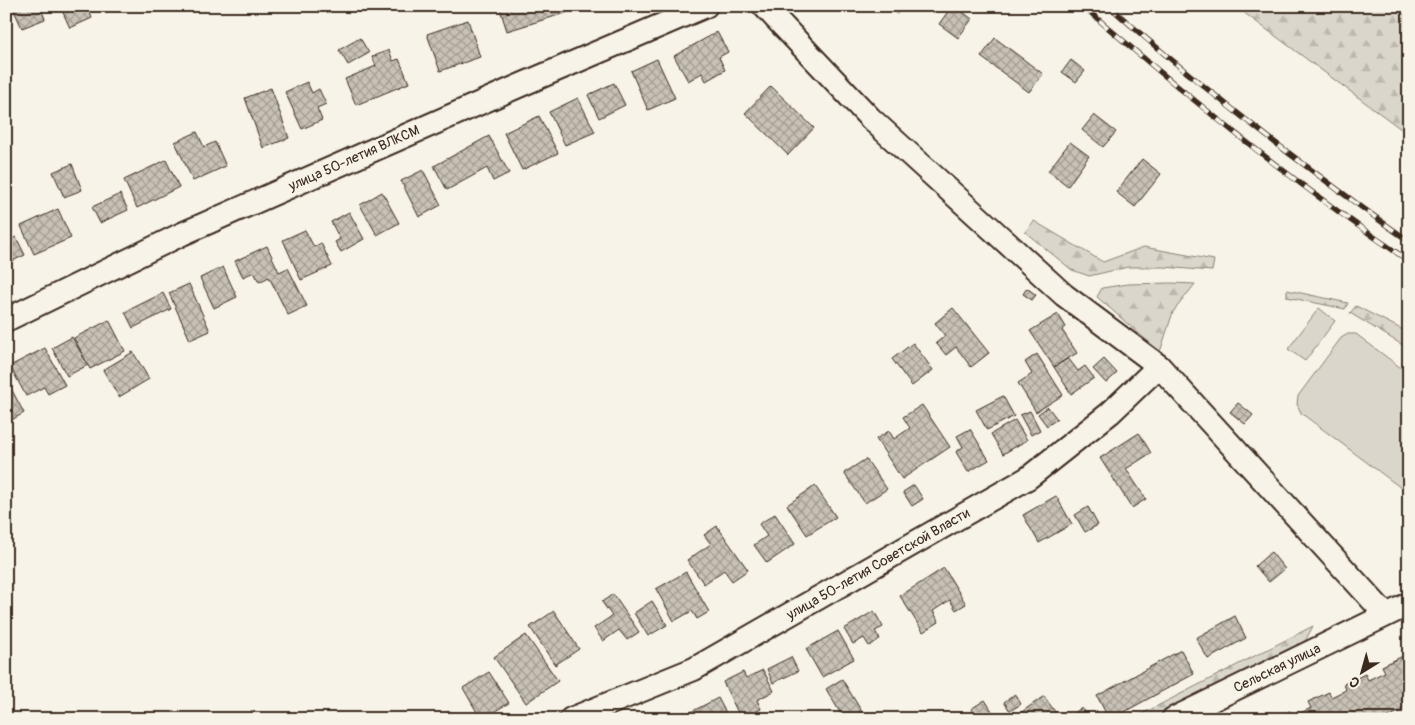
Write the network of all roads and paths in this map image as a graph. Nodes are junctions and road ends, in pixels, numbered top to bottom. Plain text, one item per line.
1 (706, 6) edge
2 (764, 6) edge
3 (6, 320) edge
4 (1159, 366) junction
5 (1409, 604) edge
6 (1386, 615) junction
7 (571, 719) edge
8 (1173, 719) edge

1 - 3 street, улица 50-летия ВЛКСМ
2 - 4 street
4 - 6 street
4 - 7 street, улица 50-летия Советской Власти
5 - 6 street, Сельская улица
6 - 8 street, Сельская улица

